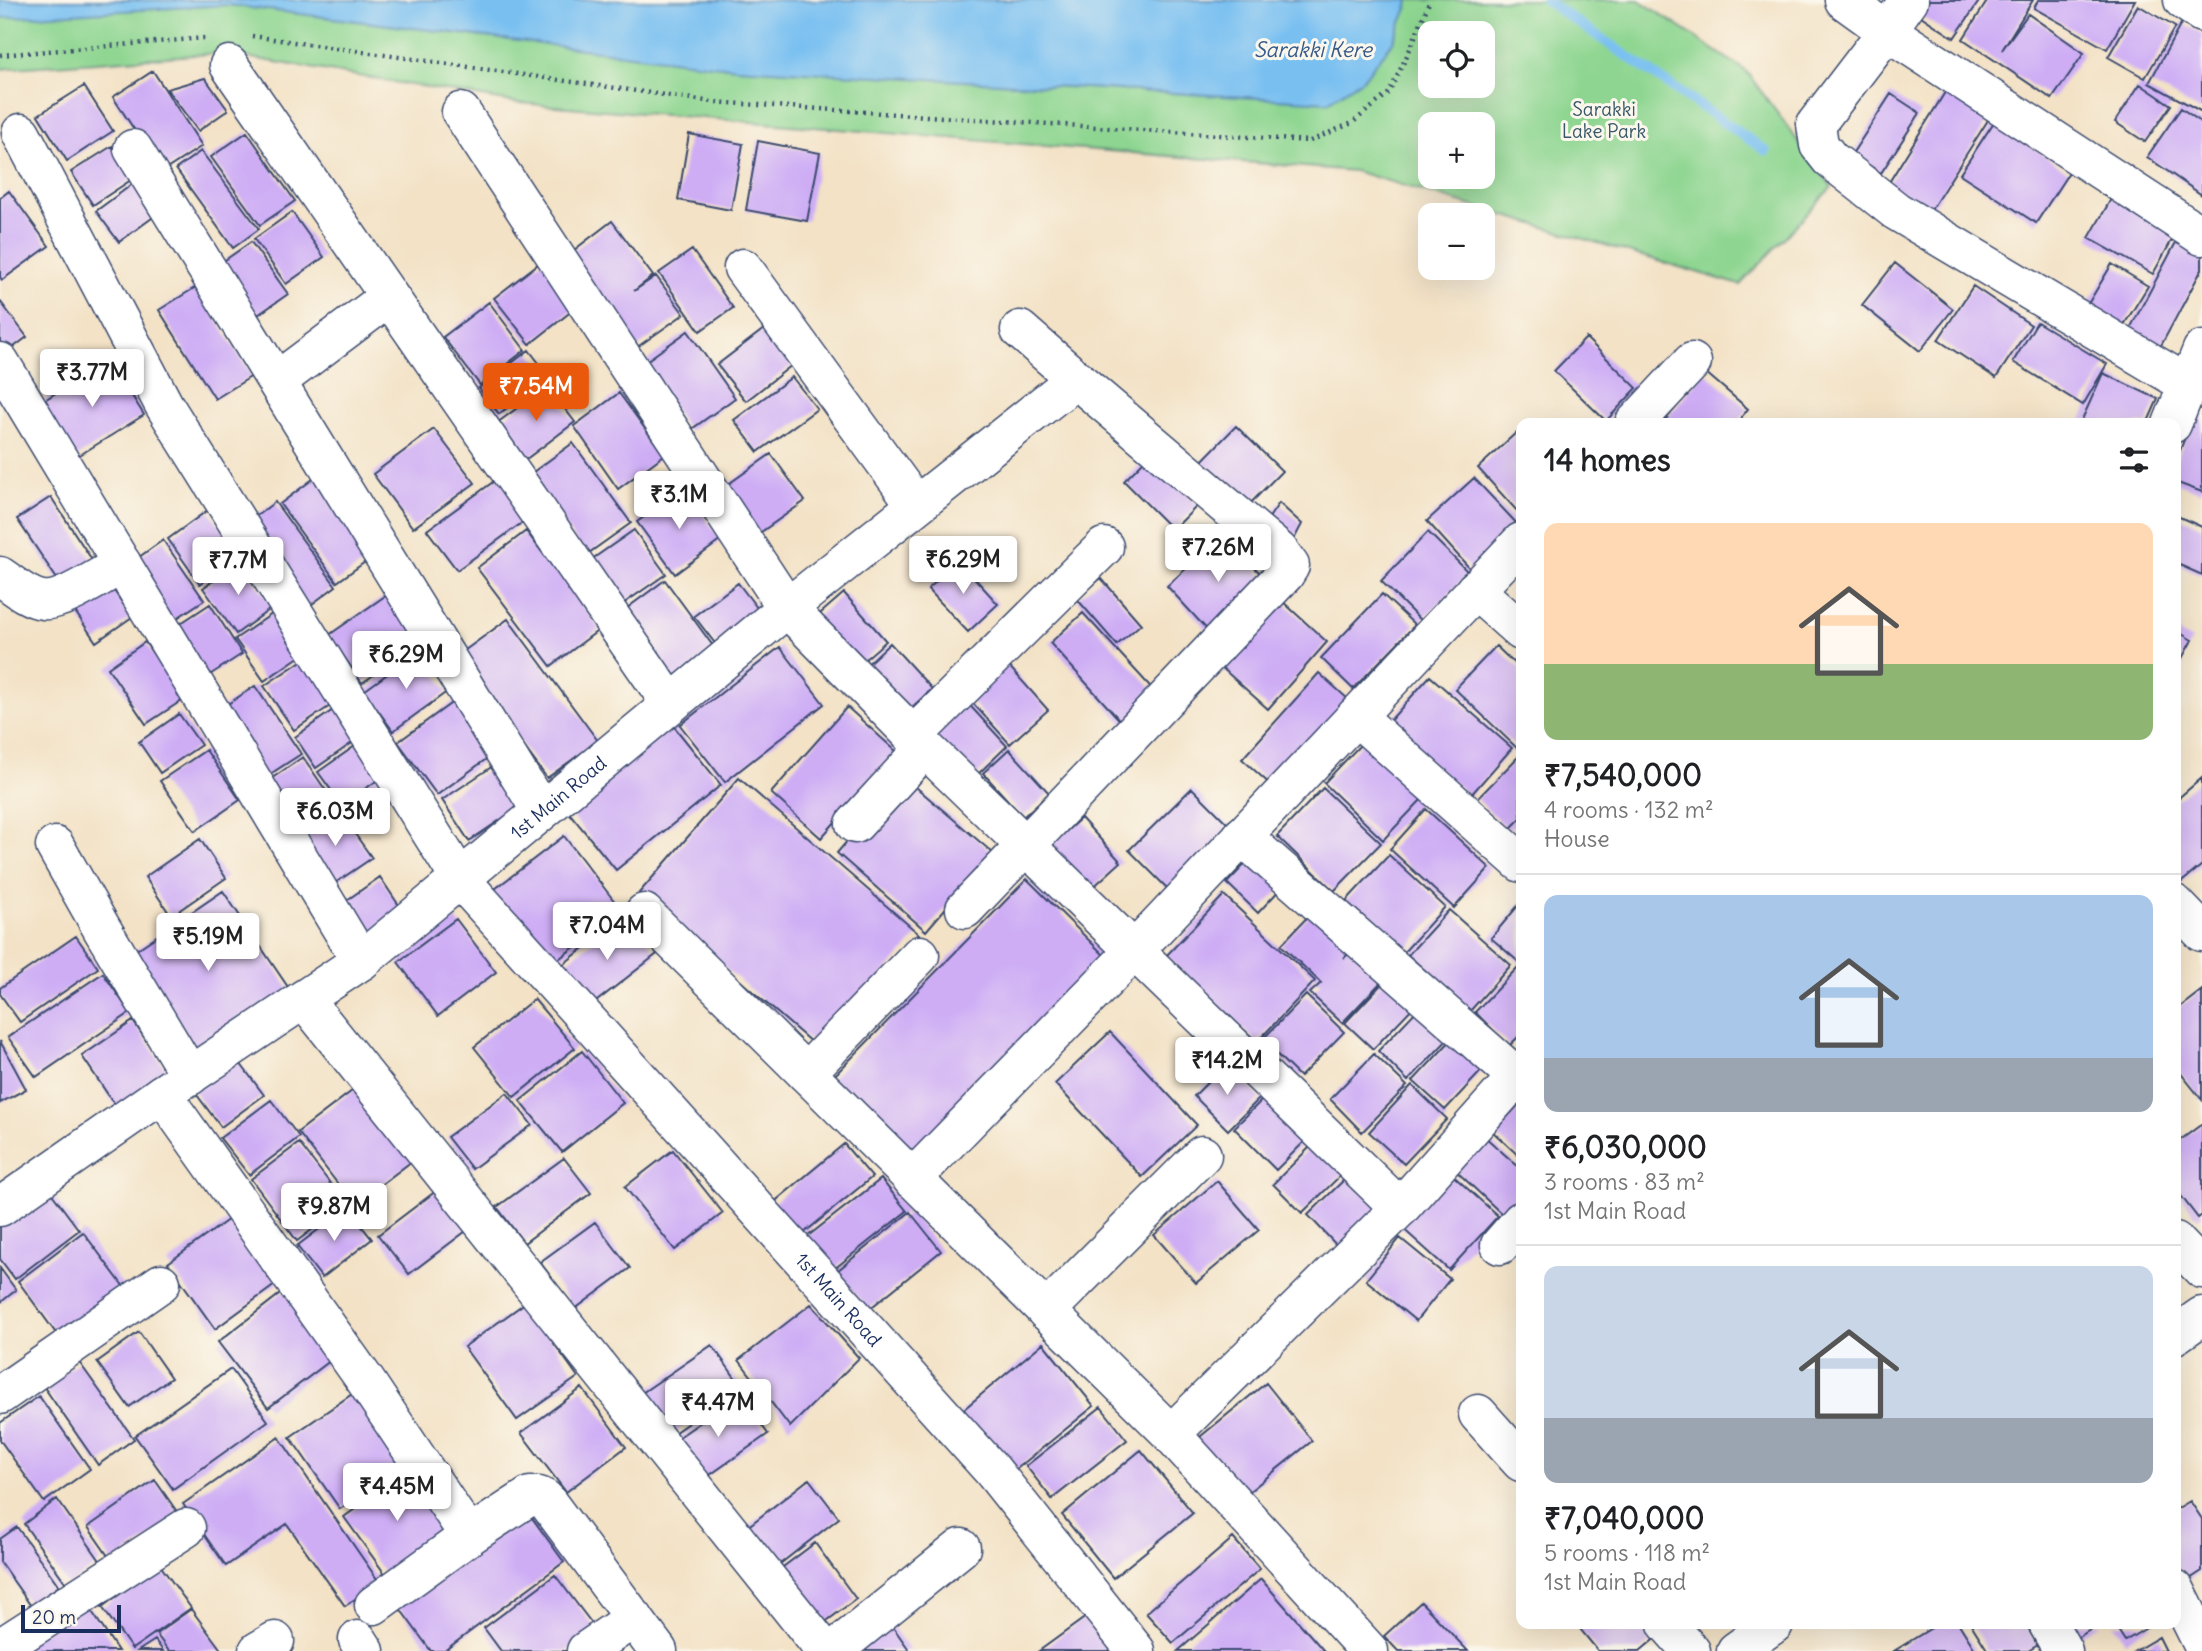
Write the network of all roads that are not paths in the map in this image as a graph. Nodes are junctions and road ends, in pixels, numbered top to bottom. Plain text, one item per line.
1 (1844, 0) edge
2 (1909, 0) edge
3 (2183, 0) edge
4 (2202, 13) edge
5 (1887, 31) junction
6 (229, 45) road end
7 (461, 112) dead end
8 (21, 133) dead end
9 (133, 149) dead end
10 (2202, 236) edge
11 (743, 268) dead end
12 (389, 297) junction
13 (1020, 330) dead end
14 (0, 362) edge
15 (1692, 362) dead end
16 (2194, 367) edge
17 (1076, 379) junction
18 (277, 381) junction
19 (1640, 418) edge
20 (2174, 418) edge
21 (916, 505) junction
22 (1104, 547) dead end
23 (1516, 547) edge
24 (122, 564) junction
25 (0, 576) edge
26 (1475, 590) junction
27 (788, 608) junction
28 (1516, 627) edge
29 (671, 704) junction
30 (1356, 716) junction
31 (919, 742) junction
32 (541, 811) junction
33 (855, 824) dead end
34 (1242, 836) junction
35 (1024, 845) junction
36 (55, 846) dead end
37 (1516, 859) edge
38 (460, 878) junction
39 (965, 909) dead end
40 (2181, 910) edge
41 (645, 913) dead end
42 (2202, 932) edge
43 (1133, 952) junction
44 (920, 955) dead end
45 (361, 961) junction
46 (304, 999) junction
47 (1516, 1071) edge
48 (806, 1073) junction
49 (1516, 1077) edge
50 (176, 1085) junction
51 (1202, 1155) dead end
52 (912, 1179) junction
53 (0, 1207) edge
54 (1400, 1208) junction
55 (2181, 1247) edge
56 (2202, 1269) edge
57 (161, 1283) dead end
58 (1046, 1311) junction
59 (2202, 1316) edge
60 (2181, 1331) edge
61 (0, 1395) edge
62 (1478, 1415) dead end
63 (1171, 1434) junction
64 (1516, 1457) edge
65 (186, 1528) dead end
66 (469, 1536) junction
67 (961, 1548) dead end
68 (2181, 1600) edge
69 (374, 1605) dead end
70 (634, 1618) junction
71 (1671, 1629) edge
72 (1767, 1629) edge
73 (2051, 1629) edge
74 (2202, 1643) edge
75 (0, 1648) edge
76 (586, 1651) edge
77 (658, 1651) edge
78 (825, 1651) edge
79 (833, 1651) edge
80 (1136, 1651) edge
81 (1369, 1651) edge
82 (1691, 1651) edge
83 (1736, 1651) edge
84 (2063, 1651) edge

1 - 5 street
2 - 5 street
3 - 4 street
5 - 10 street
5 - 16 street
6 - 12 street
7 - 27 street
8 - 38 street
9 - 18 street
11 - 21 street
12 - 18 street
12 - 29 street
13 - 17 street
14 - 24 street
15 - 19 street
16 - 20 street
17 - 21 street, 1st Main Road
17 - 35 street
18 - 32 street
21 - 27 street, 1st Main Road
22 - 31 street
23 - 26 street
24 - 25 street
24 - 45 street
26 - 28 street
26 - 30 street
27 - 29 street, 1st Main Road
27 - 31 street
29 - 32 street, 1st Main Road
30 - 34 street
30 - 37 street
31 - 33 street
31 - 35 street
32 - 38 street, 1st Main Road
34 - 43 street
34 - 47 street
35 - 39 street
35 - 43 street
36 - 50 street
38 - 45 street
38 - 80 street, 1st Main Road
40 - 42 street
41 - 48 street
43 - 52 street
43 - 54 street
44 - 48 street
45 - 46 street
46 - 50 street
46 - 78 street
48 - 52 street
49 - 54 street
50 - 53 street
50 - 66 street
51 - 58 street
52 - 58 street
54 - 63 street
55 - 56 street
57 - 61 street
58 - 63 street
59 - 60 street
62 - 64 street
63 - 81 street
65 - 75 street
66 - 69 street
66 - 70 street
67 - 79 street
68 - 74 street
70 - 76 street
70 - 77 street
71 - 82 street
72 - 83 street
73 - 84 street

